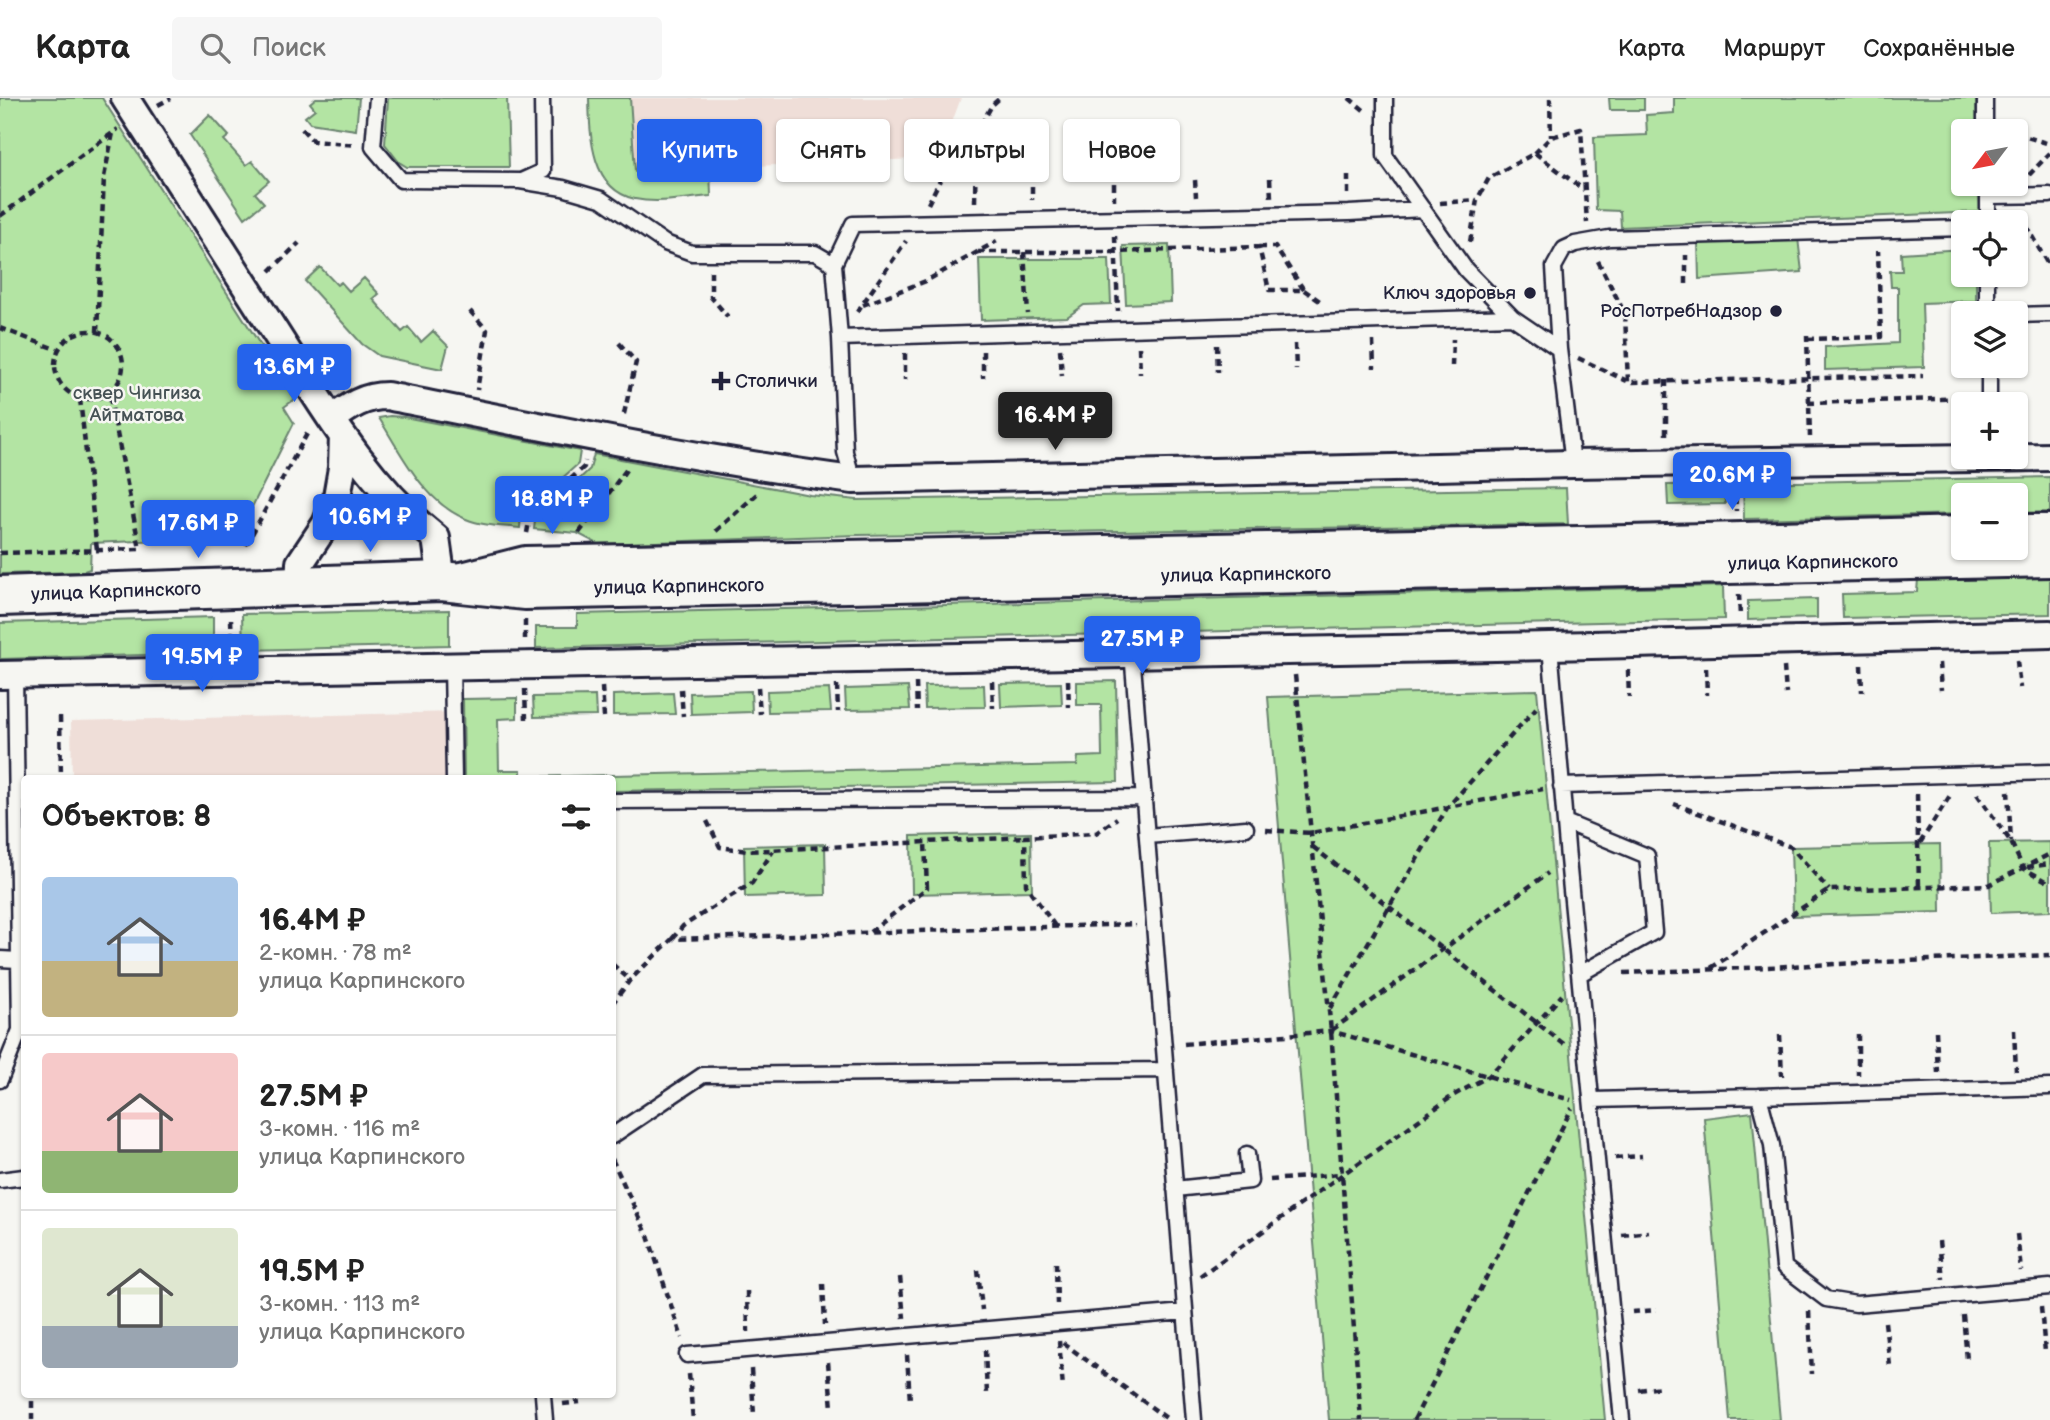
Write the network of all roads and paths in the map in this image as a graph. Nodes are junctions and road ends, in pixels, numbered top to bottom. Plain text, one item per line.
1 (125, 98) edge
2 (377, 98) edge
3 (542, 98) edge
4 (993, 98) edge
5 (1000, 98) edge
6 (1385, 98) edge
7 (1549, 98) edge
8 (1985, 98) edge
9 (992, 105) junction
10 (984, 119) edge
11 (1985, 119) edge
12 (302, 130) dead end
13 (1551, 137) junction
14 (2028, 137) edge
15 (2050, 144) edge
16 (373, 147) junction
17 (1535, 153) junction
18 (520, 181) junction
19 (939, 182) edge
20 (975, 182) edge
21 (1584, 190) junction
22 (2050, 195) edge
23 (2009, 196) edge
24 (2028, 196) edge
25 (1477, 200) junction
26 (1444, 202) dead end
27 (1423, 209) junction
28 (0, 216) edge
29 (1115, 218) junction
30 (1033, 219) junction
31 (975, 220) junction
32 (919, 221) junction
33 (1951, 229) edge
34 (1686, 237) junction
35 (1588, 241) junction
36 (299, 243) dead end
37 (1259, 247) junction
38 (978, 252) junction
39 (1024, 252) junction
40 (1116, 252) junction
41 (711, 253) junction
42 (834, 264) junction
43 (2050, 268) edge
44 (1466, 270) junction
45 (1879, 270) dead end
46 (270, 271) dead end
47 (1686, 284) dead end
48 (862, 305) junction
49 (470, 311) dead end
50 (2050, 314) edge
51 (2028, 315) edge
52 (729, 317) dead end
53 (1512, 317) junction
54 (1028, 318) dead end
55 (1453, 320) junction
56 (1373, 323) junction
57 (1295, 325) junction
58 (1216, 327) junction
59 (0, 328) edge
60 (1118, 330) junction
61 (97, 332) junction
62 (840, 338) junction
63 (618, 343) dead end
64 (1559, 349) junction
65 (58, 350) junction
66 (1452, 366) dead end
67 (1374, 368) dead end
68 (1296, 370) dead end
69 (1218, 372) dead end
70 (1923, 376) dead end
71 (1666, 380) junction
72 (1807, 380) junction
73 (1628, 382) junction
74 (477, 390) dead end
75 (109, 393) junction
76 (80, 398) junction
77 (1951, 401) edge
78 (1808, 403) junction
79 (622, 420) dead end
80 (337, 427) junction
81 (309, 431) dead end
82 (1810, 438) dead end
83 (1666, 442) dead end
84 (644, 446) junction
85 (586, 457) dead end
86 (2028, 457) edge
87 (2050, 457) edge
88 (1951, 459) edge
89 (1573, 464) junction
90 (784, 471) junction
91 (1734, 477) dead end
92 (853, 480) junction
93 (1736, 516) dead end
94 (2028, 528) edge
95 (2050, 528) edge
96 (1951, 530) edge
97 (527, 538) dead end
98 (587, 539) dead end
99 (707, 539) dead end
100 (246, 545) dead end
101 (97, 550) junction
102 (0, 553) edge
103 (2050, 558) edge
104 (442, 581) junction
105 (299, 586) junction
106 (1739, 589) dead end
107 (0, 596) edge
108 (231, 611) dead end
109 (1740, 625) dead end
110 (2050, 634) edge
111 (1550, 646) junction
112 (232, 650) dead end
113 (1132, 652) junction
114 (2017, 656) dead end
115 (1939, 657) dead end
116 (1861, 659) dead end
117 (1783, 660) dead end
118 (1706, 661) dead end
119 (1628, 663) dead end
120 (452, 665) junction
121 (1295, 670) dead end
122 (8, 674) edge
123 (1068, 675) dead end
124 (992, 677) dead end
125 (525, 678) dead end
126 (915, 679) dead end
127 (836, 681) dead end
128 (758, 683) dead end
129 (681, 685) dead end
130 (603, 687) dead end
131 (2020, 688) dead end
132 (1553, 690) junction
133 (1941, 690) dead end
134 (1863, 692) dead end
135 (1786, 694) dead end
136 (1707, 695) dead end
137 (1629, 697) dead end
138 (1069, 707) dead end
139 (993, 709) dead end
140 (917, 710) dead end
141 (838, 712) dead end
142 (760, 714) dead end
143 (60, 716) dead end
144 (683, 716) dead end
145 (604, 718) dead end
146 (526, 719) dead end
147 (2050, 772) edge
148 (2007, 773) junction
149 (61, 775) edge
150 (454, 775) edge
151 (1916, 776) junction
152 (1562, 786) junction
153 (1976, 792) dead end
154 (1951, 793) dead end
155 (1144, 798) junction
156 (698, 801) junction
157 (616, 802) edge
158 (1673, 804) dead end
159 (1447, 808) junction
160 (1565, 822) junction
161 (1246, 828) joint
162 (1311, 833) junction
163 (1147, 836) junction
164 (1025, 837) junction
165 (925, 842) junction
166 (2011, 842) junction
167 (1919, 844) junction
168 (1312, 846) junction
169 (774, 850) junction
170 (2050, 854) edge
171 (1568, 859) junction
172 (2050, 864) edge
173 (2023, 867) junction
174 (2050, 883) edge
175 (1919, 888) junction
176 (1829, 890) junction
177 (1389, 907) junction
178 (1154, 923) junction
179 (1055, 926) junction
180 (869, 933) junction
181 (672, 939) junction
182 (1443, 950) junction
183 (2050, 955) edge
184 (0, 960) edge
185 (18, 960) junction
186 (616, 968) edge
187 (1709, 969) junction
188 (1580, 974) junction
189 (629, 980) junction
190 (616, 998) edge
191 (1329, 1010) junction
192 (2014, 1030) dead end
193 (1331, 1031) junction
194 (1936, 1031) dead end
195 (1858, 1034) dead end
196 (1780, 1035) dead end
197 (1164, 1046) junction
198 (1589, 1063) junction
199 (1166, 1070) junction
200 (1489, 1076) junction
201 (0, 1080) edge
202 (2050, 1087) edge
203 (2016, 1088) junction
204 (1939, 1091) junction
205 (1858, 1093) junction
206 (1759, 1096) junction
207 (1783, 1096) junction
208 (1593, 1100) junction
209 (616, 1133) edge
210 (1247, 1154) dead end
211 (1642, 1156) dead end
212 (1598, 1159) junction
213 (616, 1168) edge
214 (1342, 1174) junction
215 (21, 1177) edge
216 (0, 1180) edge
217 (1250, 1181) junction
218 (1175, 1189) junction
219 (2017, 1234) dead end
220 (1939, 1241) dead end
221 (1056, 1263) dead end
222 (978, 1270) dead end
223 (900, 1277) dead end
224 (823, 1284) dead end
225 (1808, 1287) junction
226 (1184, 1288) junction
227 (2045, 1288) edge
228 (2022, 1290) junction
229 (747, 1291) dead end
230 (1961, 1295) junction
231 (1945, 1297) junction
232 (1883, 1302) junction
233 (1185, 1312) junction
234 (1058, 1323) junction
235 (984, 1329) junction
236 (905, 1336) junction
237 (1059, 1341) junction
238 (826, 1343) junction
239 (749, 1350) junction
240 (2045, 1352) dead end
241 (687, 1355) junction
242 (1968, 1359) dead end
243 (1890, 1366) dead end
244 (1812, 1374) dead end
245 (1063, 1388) dead end
246 (987, 1394) dead end
247 (32, 1398) edge
248 (543, 1398) edge
249 (910, 1401) dead end
250 (832, 1408) dead end
251 (754, 1415) dead end
252 (32, 1420) edge
253 (545, 1420) edge
254 (694, 1420) edge
255 (1169, 1420) edge
256 (1194, 1420) edge
257 (1361, 1420) edge
258 (1415, 1420) edge
259 (1622, 1420) edge

1 - 80 street
2 - 16 lane
3 - 18 lane
4 - 9 path
5 - 9 path
6 - 27 lane
7 - 13 path
8 - 11 lane
9 - 10 path
12 - 16 path
13 - 17 path
13 - 21 path
14 - 15 path
16 - 18 lane
17 - 21 path
17 - 25 path
18 - 41 lane
19 - 32 path
20 - 31 path
21 - 35 path
22 - 24 lane
23 - 43 path
25 - 26 path
25 - 44 path
27 - 29 lane
27 - 44 lane
28 - 61 path
29 - 30 lane
29 - 40 path
30 - 31 lane
30 - 38 path
31 - 32 lane
32 - 42 lane
32 - 48 path
33 - 34 lane
34 - 35 lane
34 - 47 path
35 - 64 lane
35 - 73 path
36 - 46 path
37 - 37 path
37 - 40 path
38 - 39 path
38 - 48 path
39 - 40 path
39 - 54 path
40 - 60 path
41 - 42 lane
41 - 52 path
42 - 62 lane
44 - 53 lane
45 - 72 path
48 - 62 path
49 - 74 path
50 - 51 lane
53 - 55 lane
53 - 64 lane
55 - 56 lane
55 - 66 path
56 - 57 lane
56 - 67 path
57 - 58 lane
57 - 68 path
58 - 60 lane
58 - 69 path
59 - 65 path
60 - 62 lane
61 - 65 path
61 - 75 path
62 - 92 lane
63 - 79 path
64 - 73 path
64 - 89 lane
65 - 76 path
70 - 72 path
71 - 72 path
71 - 73 path
71 - 83 path
72 - 78 path
75 - 76 path
75 - 101 path
76 - 101 path
77 - 78 path
78 - 82 path
80 - 84 street
80 - 104 street
80 - 105 street
81 - 100 path
84 - 90 street
84 - 98 path
85 - 97 path
86 - 87 street
88 - 89 street
89 - 92 street
90 - 92 street
90 - 99 path
91 - 93 path
94 - 95 street
96 - 104 street, улица Карпинского
101 - 102 path
103 - 104 street, улица Карпинского
104 - 105 street, улица Карпинского
105 - 107 street, улица Карпинского
106 - 109 path
108 - 112 path
110 - 111 street
111 - 113 street
111 - 132 lane
113 - 120 street
113 - 155 lane
114 - 131 path
115 - 133 path
116 - 134 path
117 - 135 path
118 - 136 path
119 - 137 path
120 - 122 street
120 - 150 lane
121 - 162 path
122 - 185 lane
123 - 138 path
124 - 139 path
125 - 146 path
126 - 140 path
127 - 141 path
128 - 142 path
129 - 144 path
130 - 145 path
132 - 152 lane
132 - 159 path
143 - 149 path
147 - 148 lane
148 - 151 lane
148 - 166 path
151 - 152 lane
151 - 167 path
152 - 159 path
152 - 160 lane
153 - 166 path
154 - 167 path
155 - 156 lane
155 - 163 lane
155 - 164 path
156 - 157 lane
156 - 169 path
158 - 176 path
159 - 162 path
159 - 177 path
160 - 171 lane
160 - 188 lane
161 - 162 path
161 - 163 lane
162 - 168 path
163 - 178 lane
164 - 165 path
164 - 179 path
165 - 169 path
165 - 180 path
166 - 173 path
167 - 175 path
168 - 177 path
168 - 191 path
169 - 181 path
170 - 173 path
171 - 182 path
171 - 188 lane
172 - 173 path
173 - 174 path
173 - 175 path
175 - 176 path
176 - 187 path
177 - 182 path
177 - 191 path
178 - 179 path
178 - 197 lane
179 - 180 path
180 - 181 path
181 - 189 path
182 - 193 path
182 - 198 path
183 - 187 path
184 - 185 lane
185 - 201 lane
186 - 189 path
187 - 188 path
188 - 198 lane
188 - 200 path
189 - 190 path
191 - 193 path
192 - 203 path
193 - 197 path
193 - 200 path
193 - 214 path
194 - 204 path
195 - 205 path
196 - 207 path
197 - 199 lane
198 - 208 lane
199 - 209 lane
199 - 218 lane
200 - 214 path
200 - 258 path
202 - 203 lane
203 - 204 lane
204 - 205 lane
205 - 207 lane
206 - 207 lane
206 - 208 lane
206 - 225 lane
208 - 212 lane
210 - 217 lane
211 - 212 path
212 - 259 lane
213 - 241 path
214 - 217 path
214 - 226 path
214 - 257 path
215 - 216 lane
217 - 218 lane
218 - 226 lane
219 - 228 path
220 - 231 path
221 - 234 path
222 - 235 path
223 - 236 path
224 - 238 path
225 - 232 lane
225 - 244 path
226 - 233 lane
227 - 228 lane
227 - 240 path
228 - 230 lane
229 - 239 path
230 - 231 lane
230 - 242 path
231 - 232 lane
232 - 243 path
233 - 234 lane
233 - 256 lane
234 - 235 lane
234 - 237 path
235 - 236 lane
235 - 246 path
236 - 238 lane
236 - 249 path
237 - 245 path
237 - 255 path
238 - 239 lane
238 - 250 path
239 - 241 lane
239 - 251 path
241 - 254 path
247 - 252 path
248 - 253 lane

